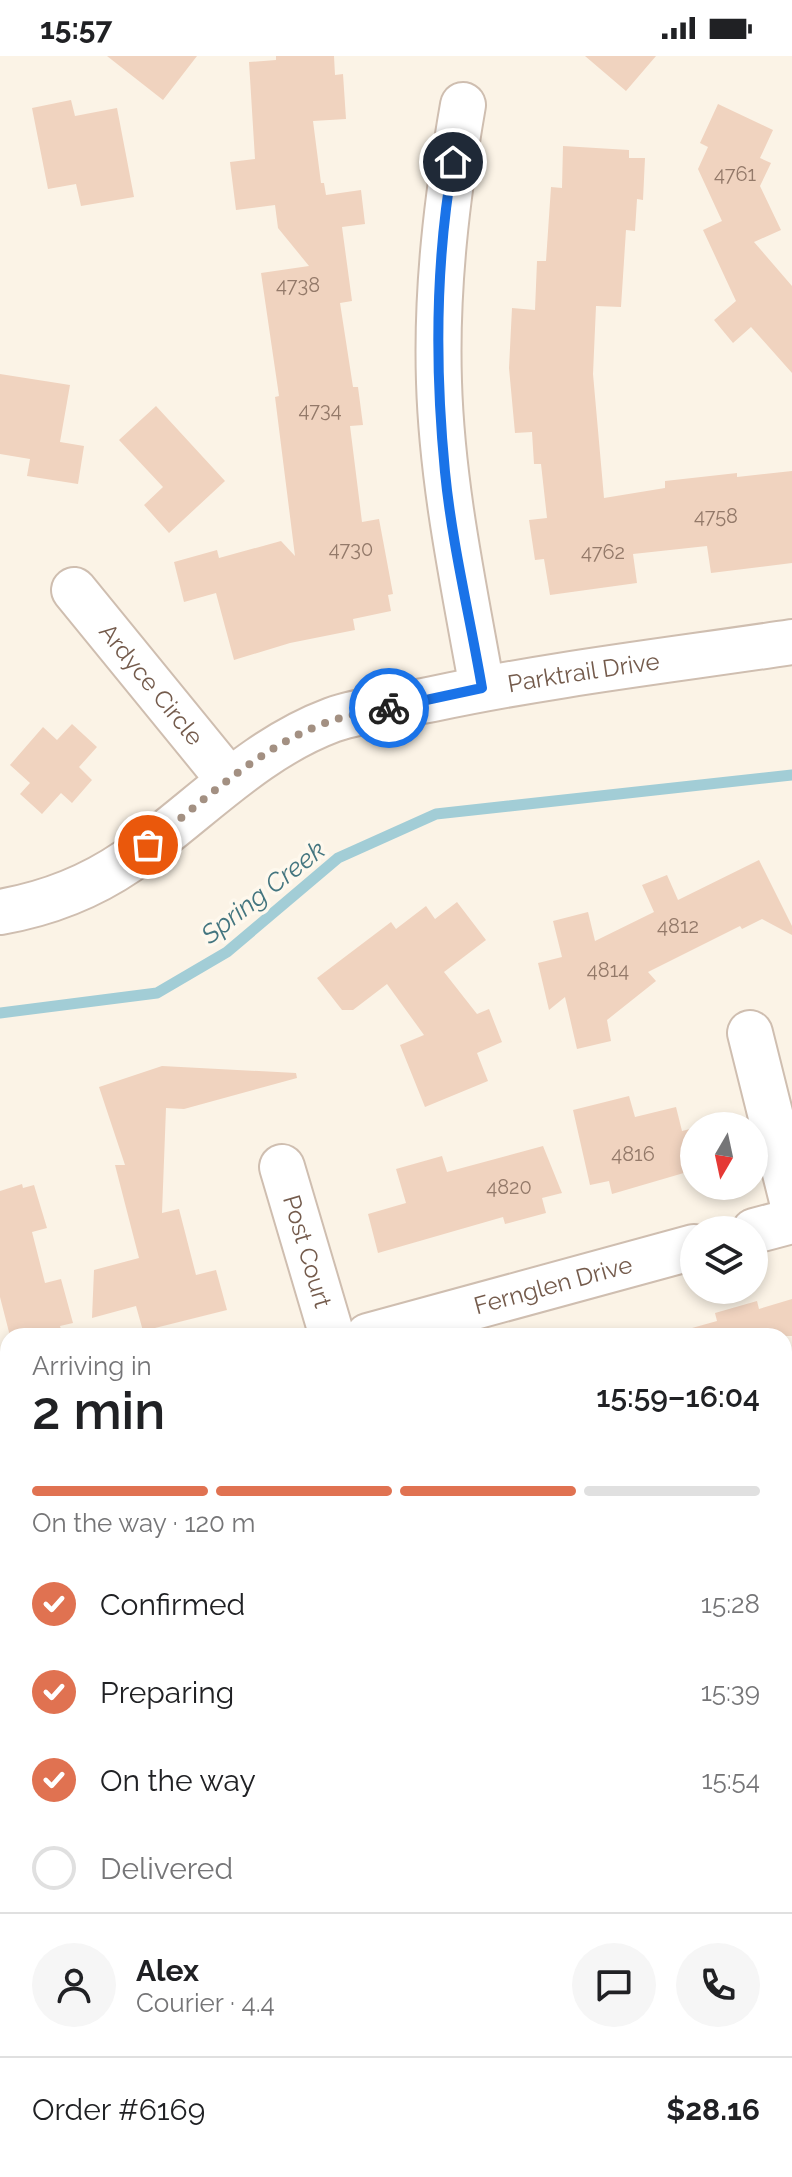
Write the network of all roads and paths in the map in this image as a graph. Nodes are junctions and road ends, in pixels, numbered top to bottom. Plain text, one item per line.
1 (463, 105) dead end
2 (74, 590) dead end
3 (792, 642) edge
4 (482, 688) junction
5 (229, 780) junction
6 (0, 912) edge
7 (750, 1033) dead end
8 (282, 1167) dead end
9 (792, 1201) edge
10 (792, 1221) edge
11 (768, 1227) edge
12 (680, 1251) edge
13 (330, 1328) edge
14 (397, 1328) edge

1 - 4 street
2 - 5 street, Ardyce Circle
3 - 4 street, Parktrail Drive
4 - 5 street, Parktrail Drive
5 - 6 street, Parktrail Drive
7 - 9 street
8 - 13 street, Post Court
10 - 11 street
12 - 14 street, Fernglen Drive

